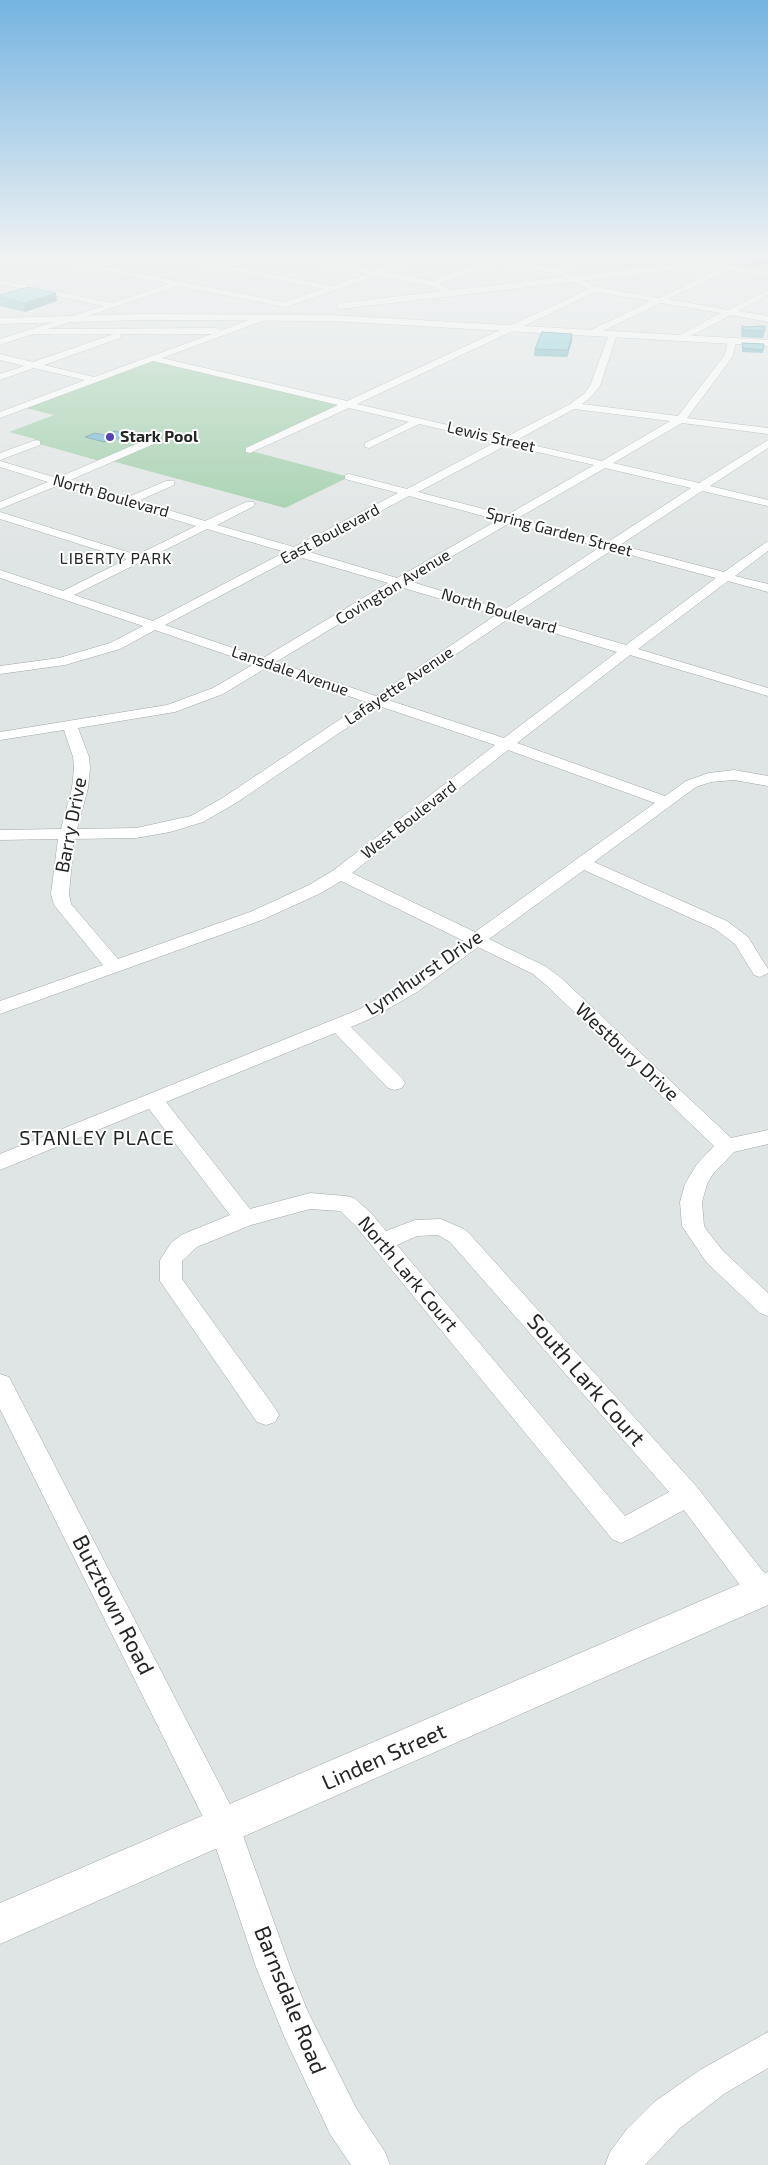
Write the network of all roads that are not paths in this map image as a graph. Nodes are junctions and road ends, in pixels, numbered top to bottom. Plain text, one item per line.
1 (13, 361) edge
2 (47, 361) edge
3 (148, 361) edge
4 (163, 361) edge
5 (441, 361) edge
6 (602, 361) edge
7 (724, 361) edge
8 (33, 366) junction
9 (0, 377) edge
10 (95, 380) junction
11 (348, 404) junction
12 (573, 406) junction
13 (0, 415) edge
14 (420, 420) junction
15 (680, 420) junction
16 (768, 431) edge
17 (152, 441) dead end
18 (508, 441) junction
19 (36, 443) dead end
20 (768, 443) edge
21 (369, 445) dead end
22 (250, 450) dead end
23 (0, 457) edge
24 (0, 464) edge
25 (604, 464) junction
26 (350, 477) dead end
27 (60, 481) junction
28 (170, 483) dead end
29 (702, 487) junction
30 (408, 492) junction
31 (129, 501) junction
32 (768, 503) edge
33 (250, 504) dead end
34 (0, 506) edge
35 (0, 515) edge
36 (508, 519) junction
37 (209, 525) junction
38 (768, 545) edge
39 (611, 546) junction
40 (297, 551) junction
41 (139, 559) junction
42 (7, 576) edge
43 (725, 576) junction
44 (401, 581) junction
45 (0, 585) edge
46 (768, 588) edge
47 (64, 595) junction
48 (508, 613) junction
49 (156, 626) junction
50 (630, 650) junction
51 (265, 663) junction
52 (0, 670) edge
53 (766, 690) edge
54 (377, 700) junction
55 (70, 726) junction
56 (0, 736) edge
57 (506, 744) junction
58 (768, 781) edge
59 (664, 801) junction
60 (67, 834) junction
61 (0, 835) edge
62 (582, 863) junction
63 (340, 874) junction
64 (477, 939) junction
65 (114, 966) junction
66 (760, 971) dead end
67 (0, 1008) edge
68 (339, 1026) junction
69 (395, 1083) dead end
70 (153, 1100) junction
71 (768, 1137) edge
72 (727, 1146) junction
73 (0, 1162) edge
74 (246, 1218) junction
75 (382, 1242) junction
76 (768, 1307) edge
77 (0, 1384) edge
78 (266, 1415) dead end
79 (688, 1495) junction
80 (765, 1590) edge
81 (225, 1826) junction
82 (0, 1924) edge
83 (768, 2049) edge
84 (372, 2165) edge
85 (622, 2165) edge

1 - 8 street
2 - 8 street
3 - 10 street
4 - 11 street, Lewis Street
5 - 11 street
6 - 12 street, East Boulevard
7 - 15 street, Covington Avenue
8 - 9 street
8 - 10 street
10 - 13 street
11 - 14 street, Lewis Street
11 - 22 street
12 - 15 street
12 - 18 street, East Boulevard
14 - 18 street, Lewis Street
14 - 21 street
15 - 16 street
15 - 25 street, Covington Avenue
17 - 27 street
18 - 25 street, Lewis Street
18 - 30 street, East Boulevard
19 - 23 street
20 - 29 street, Lafayette Avenue
24 - 27 street, North Boulevard
25 - 29 street, Lewis Street
25 - 36 street, Covington Avenue
26 - 30 street, Spring Garden Street
27 - 31 street, North Boulevard
27 - 34 street
28 - 31 street
29 - 32 street, Lewis Street
29 - 39 street, Lafayette Avenue
30 - 36 street, Spring Garden Street
30 - 40 street, East Boulevard
31 - 37 street, North Boulevard
33 - 37 street
35 - 41 street
36 - 39 street, Spring Garden Street
36 - 44 street, Covington Avenue
37 - 40 street, North Boulevard
37 - 41 street
38 - 43 street, West Boulevard
39 - 43 street, Spring Garden Street
39 - 48 street, Lafayette Avenue
40 - 44 street, North Boulevard
40 - 49 street, East Boulevard
41 - 47 street
42 - 45 street
42 - 47 street, Lansdale Avenue
43 - 46 street, Spring Garden Street
43 - 50 street, West Boulevard
44 - 48 street, North Boulevard
44 - 51 street, Covington Avenue
47 - 49 street, Lansdale Avenue
48 - 50 street, North Boulevard
48 - 54 street, Lafayette Avenue
49 - 51 street, Lansdale Avenue
49 - 52 street, East Boulevard
50 - 53 street, North Boulevard
50 - 57 street, West Boulevard
51 - 54 street, Lansdale Avenue
51 - 55 street, Covington Avenue
54 - 57 street, Lansdale Avenue
54 - 60 street, Lafayette Avenue
55 - 56 street, Covington Avenue
55 - 60 street, Barry Drive
57 - 59 street, Lansdale Avenue
57 - 63 street, West Boulevard
58 - 59 street, Lynnhurst Drive
59 - 62 street, Lynnhurst Drive
60 - 61 street, Lafayette Avenue
60 - 65 street, Barry Drive
62 - 64 street, Lynnhurst Drive
62 - 66 street
63 - 64 street, Westbury Drive
63 - 65 street, West Boulevard
64 - 68 street, Lynnhurst Drive
64 - 72 street, Westbury Drive
65 - 67 street, West Boulevard
68 - 69 street
68 - 70 street, Lynnhurst Drive
70 - 73 street, Lynnhurst Drive
70 - 74 street
71 - 72 street
72 - 76 street
74 - 75 street, North Lark Court
74 - 78 street, North Lark Court
75 - 79 street, South Lark Court
75 - 79 street, North Lark Court
77 - 81 street, Butztown Road
79 - 80 street, South Lark Court
80 - 81 main road, Linden Street
81 - 82 main road, Linden Street
81 - 84 street, Barnsdale Road
83 - 85 street

